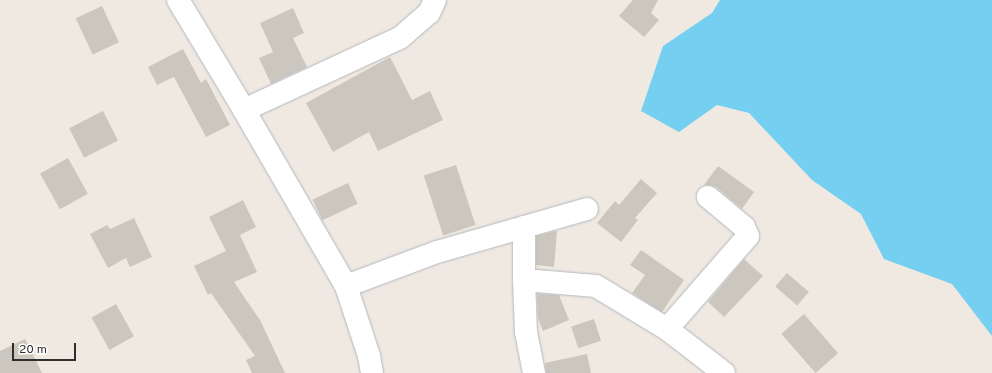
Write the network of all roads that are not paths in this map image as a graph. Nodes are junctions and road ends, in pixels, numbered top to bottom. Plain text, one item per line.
1 (178, 0) edge
2 (434, 0) edge
3 (244, 110) junction
4 (708, 197) dead end
5 (587, 209) dead end
6 (524, 227) junction
7 (524, 280) junction
8 (346, 286) junction
9 (667, 329) junction
10 (372, 373) edge
11 (534, 373) edge
12 (724, 373) edge

1 - 3 street
2 - 3 street
3 - 8 street
4 - 9 street
5 - 6 street
6 - 7 street
6 - 8 street
7 - 9 street
7 - 11 street
8 - 10 street
9 - 12 street

